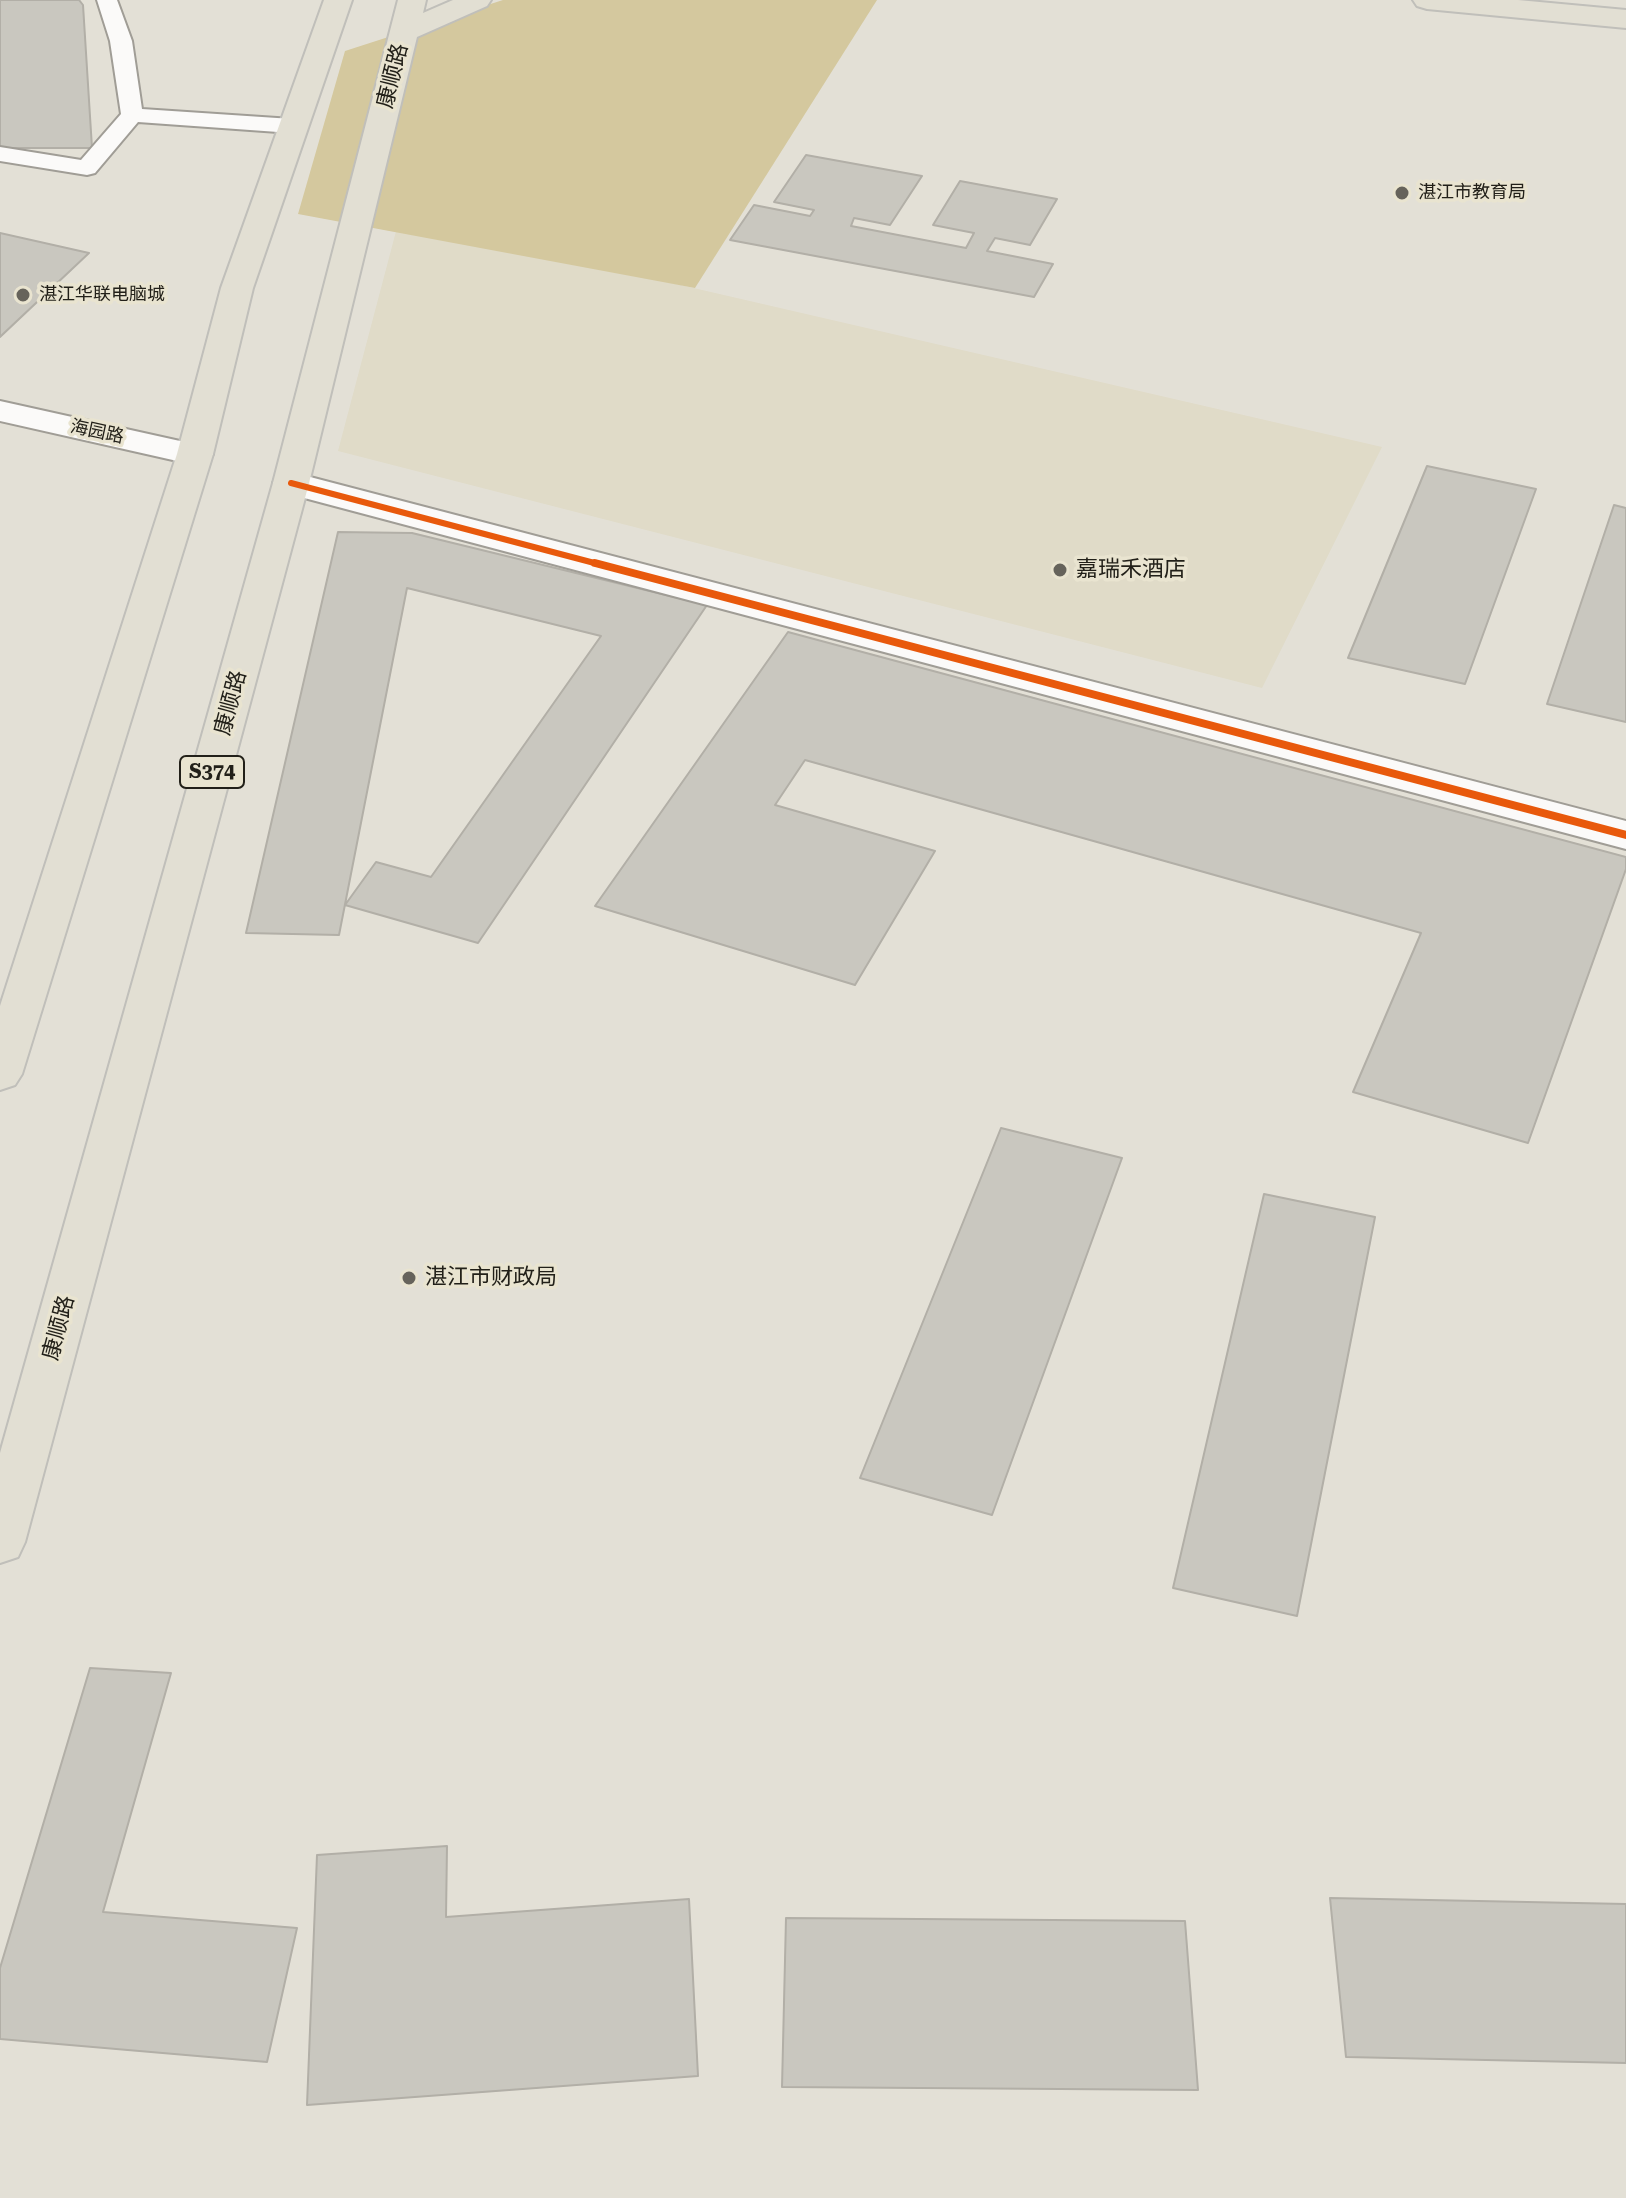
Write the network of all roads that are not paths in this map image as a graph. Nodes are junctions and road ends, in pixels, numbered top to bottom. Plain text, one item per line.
1 (107, 0) edge
2 (338, 0) edge
3 (477, 0) edge
4 (1427, 0) edge
5 (408, 16) edge
6 (1626, 19) edge
7 (132, 115) junction
8 (292, 126) junction
9 (0, 154) edge
10 (0, 411) edge
11 (195, 454) junction
12 (291, 483) junction
13 (1626, 835) edge
14 (0, 1074) edge
15 (0, 1542) edge

1 - 7 lane
2 - 8 main road
3 - 5 main road
4 - 6 main road
5 - 12 main road, 康顺路 / S374
7 - 8 lane
7 - 9 lane
8 - 11 main road
10 - 11 street, 海园路
11 - 14 main road
12 - 13 street
12 - 15 main road, 康顺路 / S374

